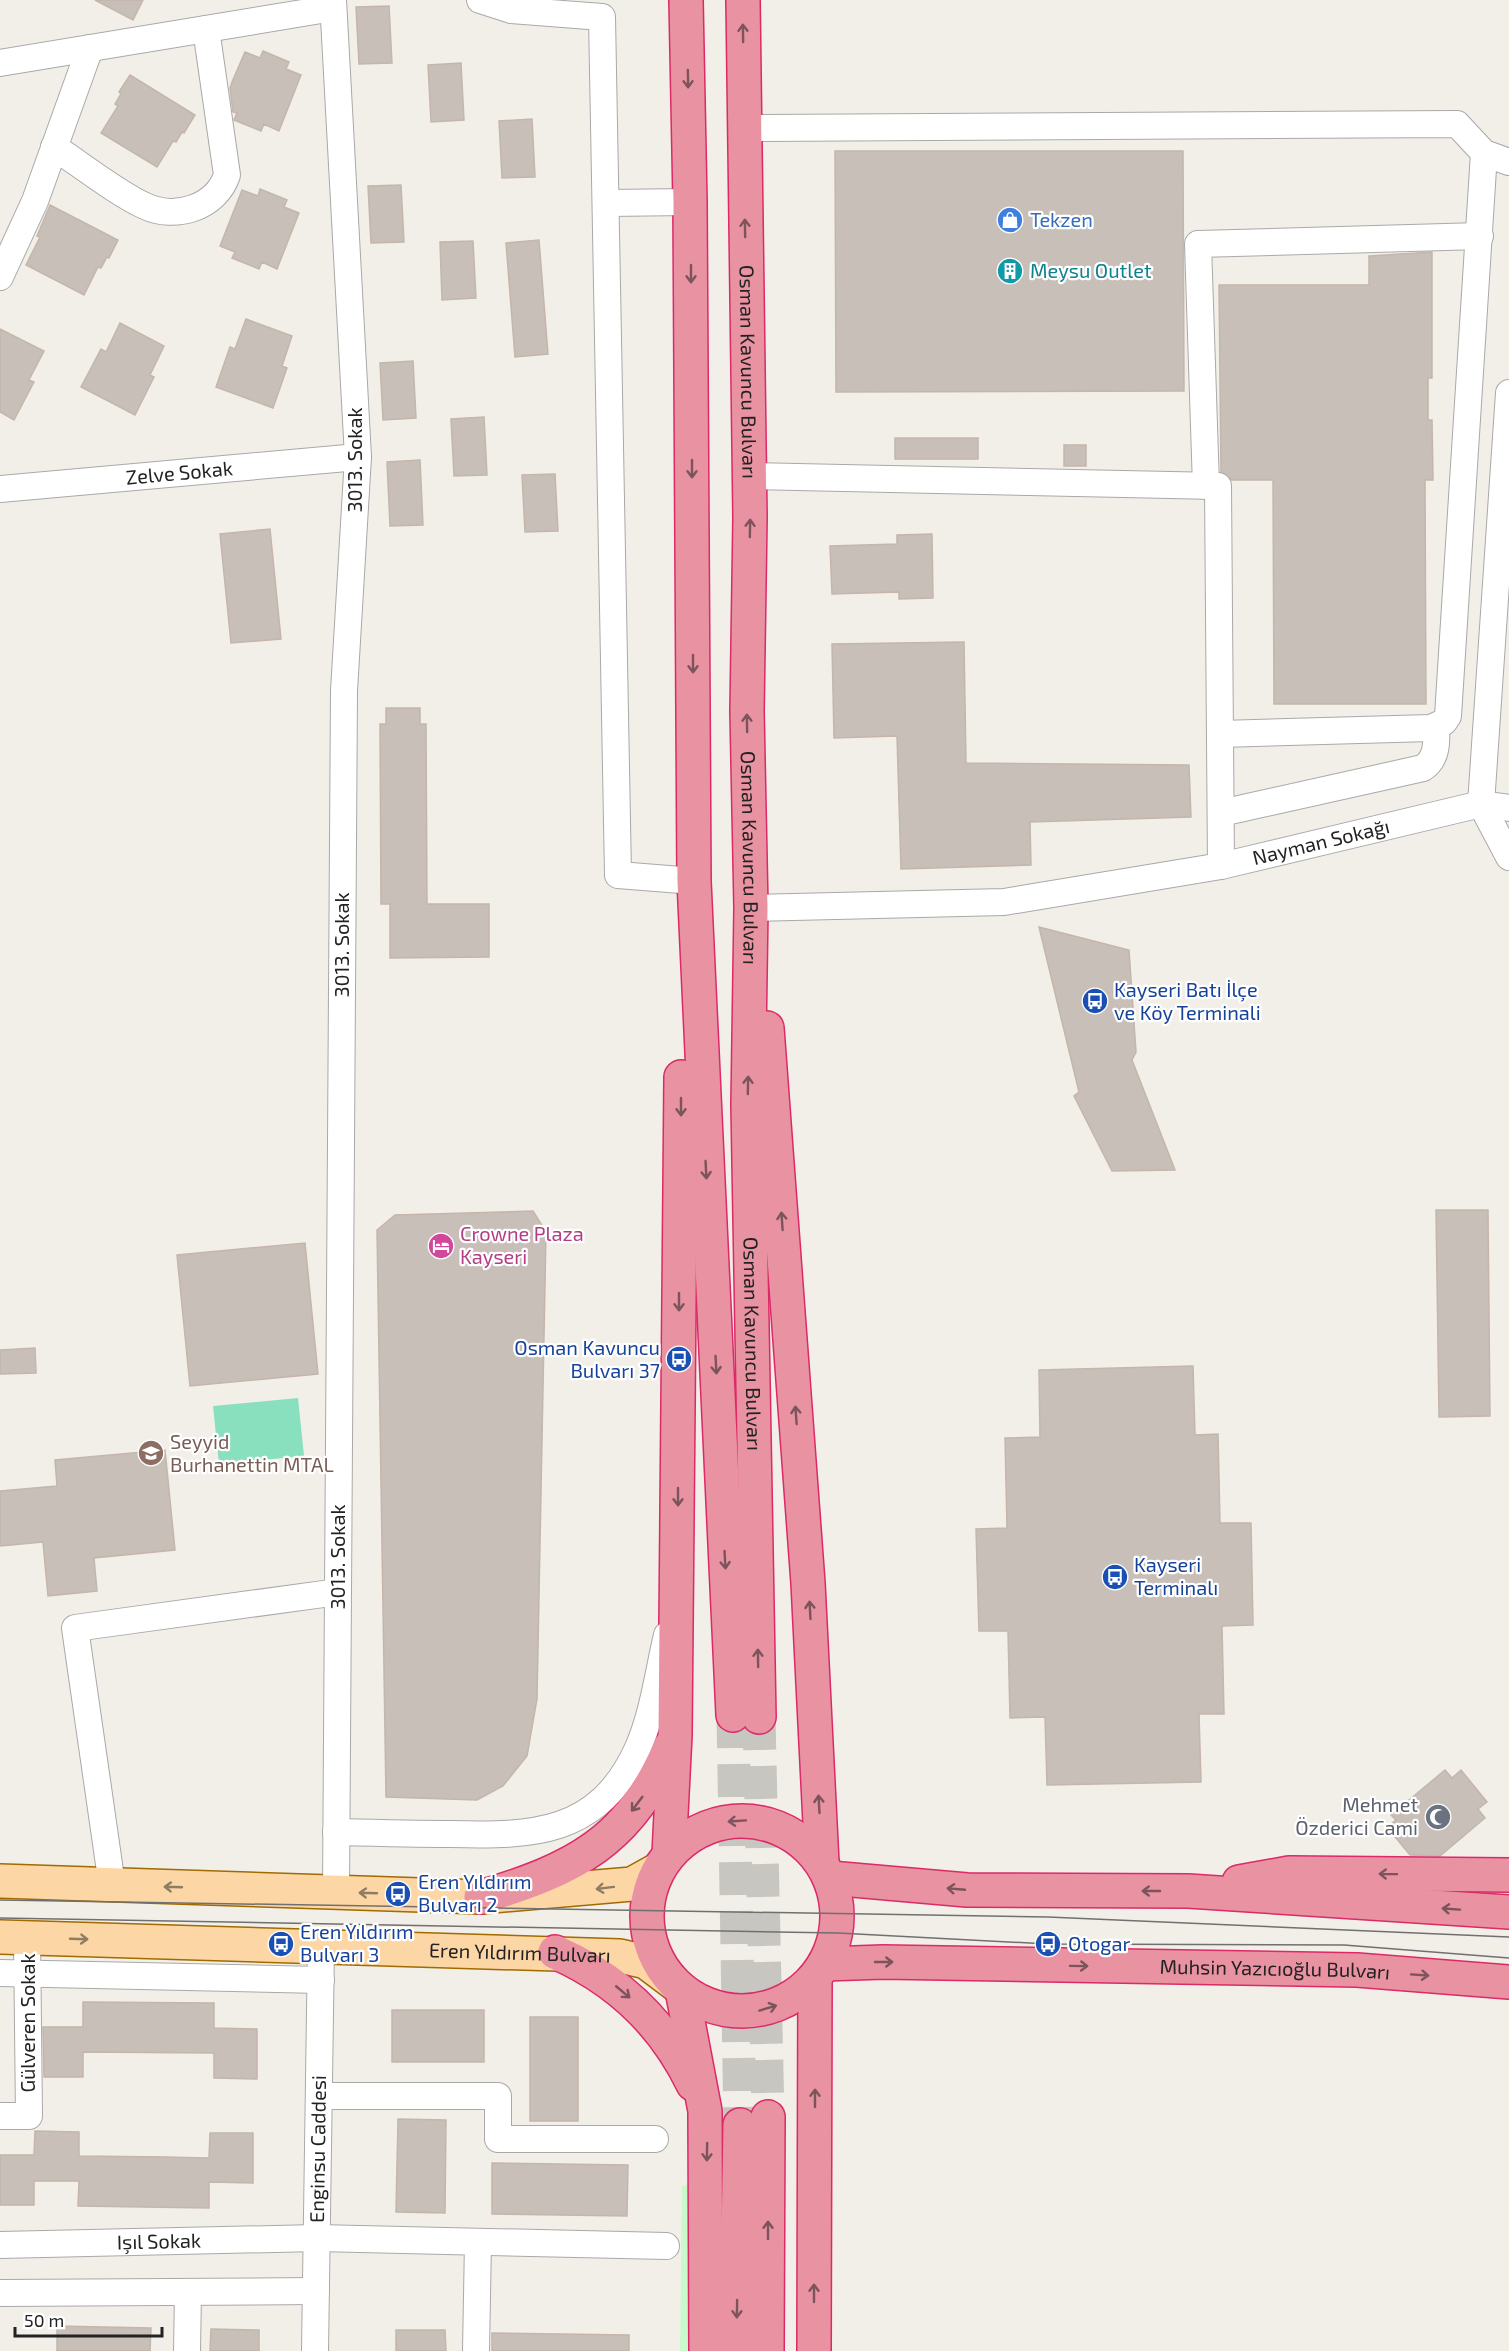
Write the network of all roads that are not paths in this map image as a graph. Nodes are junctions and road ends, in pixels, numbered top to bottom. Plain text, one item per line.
1 (480, 0) edge
2 (686, 0) edge
3 (743, 0) edge
4 (333, 4) edge
5 (206, 29) junction
6 (90, 48) junction
7 (0, 63) edge
8 (744, 128) junction
9 (54, 147) junction
10 (1484, 153) junction
11 (1509, 162) edge
12 (690, 202) junction
13 (606, 203) junction
14 (11, 225) edge
15 (1479, 236) junction
16 (0, 277) edge
17 (1509, 393) edge
18 (358, 457) junction
19 (749, 476) junction
20 (1206, 486) junction
21 (0, 489) edge
22 (1436, 727) junction
23 (1220, 734) junction
24 (1480, 804) junction
25 (1509, 808) edge
26 (1221, 813) junction
27 (1509, 857) edge
28 (1221, 866) junction
29 (694, 881) junction
30 (750, 908) junction
31 (677, 1591) junction
32 (338, 1592) junction
33 (675, 1735) junction
34 (336, 1832) junction
35 (664, 1862) junction
36 (826, 1871) junction
37 (1509, 1875) edge
38 (0, 1881) edge
39 (112, 1885) junction
40 (1188, 1891) junction
41 (336, 1892) junction
42 (481, 1897) junction
43 (1509, 1912) edge
44 (14, 1937) edge
45 (321, 1945) junction
46 (555, 1952) junction
47 (1168, 1967) junction
48 (820, 1971) junction
49 (0, 1973) edge
50 (27, 1974) junction
51 (321, 1980) junction
52 (1509, 1982) edge
53 (678, 1987) junction
54 (1509, 2004) edge
55 (319, 2096) junction
56 (705, 2111) junction
57 (0, 2116) edge
58 (655, 2139) dead end
59 (317, 2238) junction
60 (478, 2242) junction
61 (0, 2246) edge
62 (666, 2246) dead end
63 (316, 2291) junction
64 (188, 2292) junction
65 (0, 2293) edge
66 (187, 2351) edge
67 (315, 2351) edge
68 (476, 2351) edge
69 (706, 2351) edge
70 (736, 2351) edge
71 (767, 2351) edge
72 (814, 2351) edge

1 - 13 street
2 -> 12 highway, Osman Kavuncu Bulvarı
8 -> 3 highway, Osman Kavuncu Bulvarı
4 - 5 street
4 - 18 street, 3013. Sokak
5 - 6 street
5 - 9 street
6 - 7 street
6 - 9 street
8 - 10 street
19 -> 8 highway, Osman Kavuncu Bulvarı
9 - 14 street
10 - 11 street
10 - 15 street
12 - 13 street
12 -> 29 highway, Osman Kavuncu Bulvarı
13 - 29 street
14 - 16 street
15 - 20 street
15 - 22 street
17 - 24 street
18 - 21 street, Zelve Sokak
18 - 32 street, 3013. Sokak
19 - 20 street
30 -> 19 highway, Osman Kavuncu Bulvarı
20 - 23 street
22 - 23 street
22 - 26 street
23 - 26 street
24 - 25 street
24 - 27 street
24 - 28 street, Nayman Sokağı
26 - 28 street
28 - 30 street, Nayman Sokağı
29 -> 30 highway, Osman Kavuncu Bulvarı
29 -> 31 highway
36 -> 30 highway
31 - 33 highway
31 - 34 street
32 - 34 street, 3013. Sokak
32 - 39 street
33 - 35 highway
33 -> 42 highway
34 - 41 street, 3013. Sokak
36 -> 35 highway
35 -> 42 main road
35 - 53 highway
40 -> 36 highway
36 - 48 highway
37 -> 40 highway
38 - 39 main road
41 -> 39 main road
43 -> 40 highway
42 -> 41 main road
44 -> 45 main road, Eren Yıldırım Bulvarı
44 - 50 street, Gülveren Sokak
45 - 46 main road, Eren Yıldırım Bulvarı
45 - 51 street, Enginsu Caddesi
46 - 53 main road, Eren Yıldırım Bulvarı
46 -> 56 highway
48 -> 47 highway, Muhsin Yazıcıoğlu Bulvarı
47 -> 52 highway, Muhsin Yazıcıoğlu Bulvarı
47 - 54 highway
53 -> 48 highway
72 -> 48 highway
49 - 50 street
50 - 51 street
50 - 57 street, Gülveren Sokak
51 - 55 street, Enginsu Caddesi
53 - 56 highway
55 - 58 street
55 - 59 street, Enginsu Caddesi
56 -> 69 highway
59 - 60 street, Işıl Sokak
59 - 61 street, Işıl Sokak
59 - 63 street, Enginsu Caddesi
60 - 62 street, Işıl Sokak
60 - 68 street
63 - 64 street
63 - 67 street, Enginsu Caddesi
64 - 65 street
64 - 66 street
71 -> 70 highway

